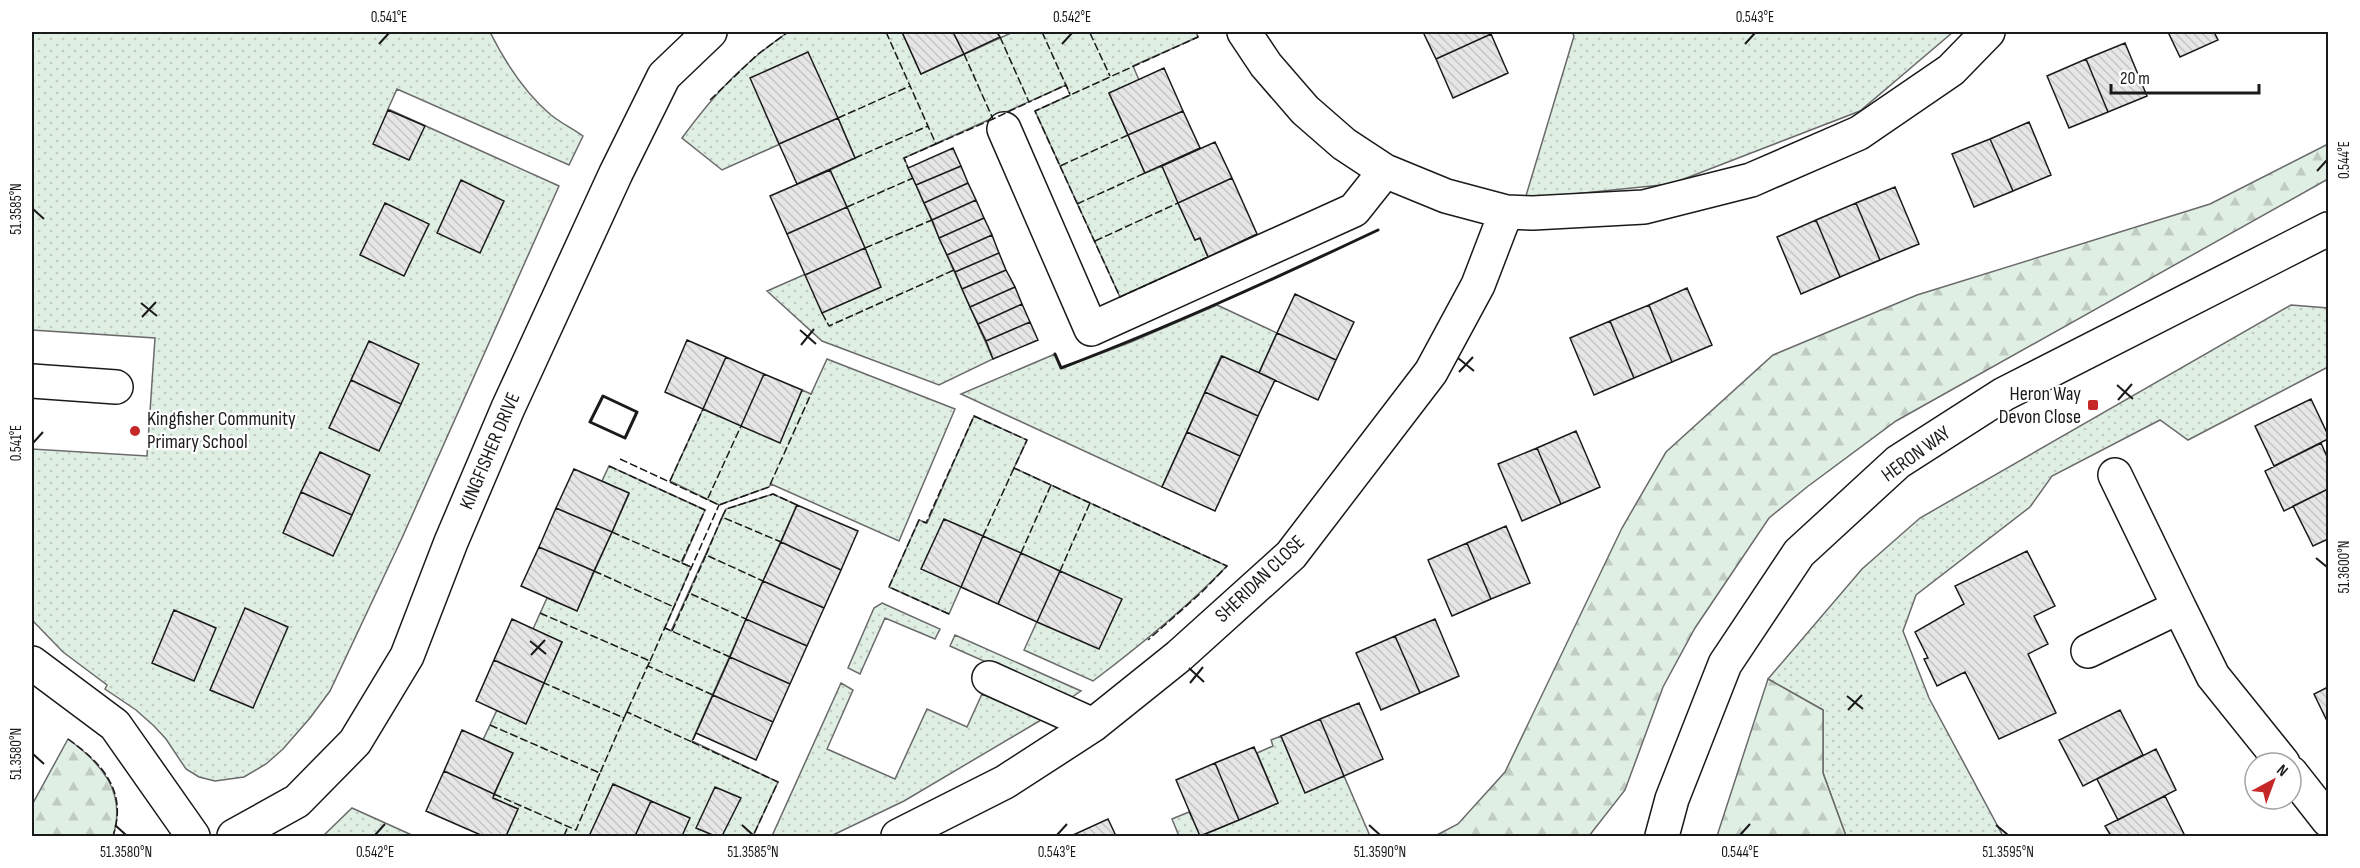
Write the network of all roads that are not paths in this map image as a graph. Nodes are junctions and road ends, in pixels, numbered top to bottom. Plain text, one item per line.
1 (710, 32) edge
2 (1244, 32) edge
3 (1988, 32) edge
4 (1004, 129) dead end
5 (1385, 171) junction
6 (1506, 212) junction
7 (2328, 229) edge
8 (32, 381) edge
9 (116, 387) dead end
10 (2115, 475) dead end
11 (2179, 607) junction
12 (2088, 651) dead end
13 (32, 663) edge
14 (989, 678) dead end
15 (1093, 725) junction
16 (2273, 751) edge
17 (2303, 788) edge
18 (2328, 820) edge
19 (193, 837) edge
20 (234, 837) edge
21 (898, 837) edge
22 (1662, 837) edge

1 - 20 street, KINGFISHER DRIVE
2 - 5 street
3 - 6 street
4 - 5 street
5 - 6 street
6 - 15 street, SHERIDAN CLOSE
7 - 22 street, HERON WAY
8 - 9 street
10 - 11 street
11 - 12 street
11 - 16 street
13 - 19 street
14 - 15 street
15 - 21 street, SHERIDAN CLOSE
17 - 18 street

